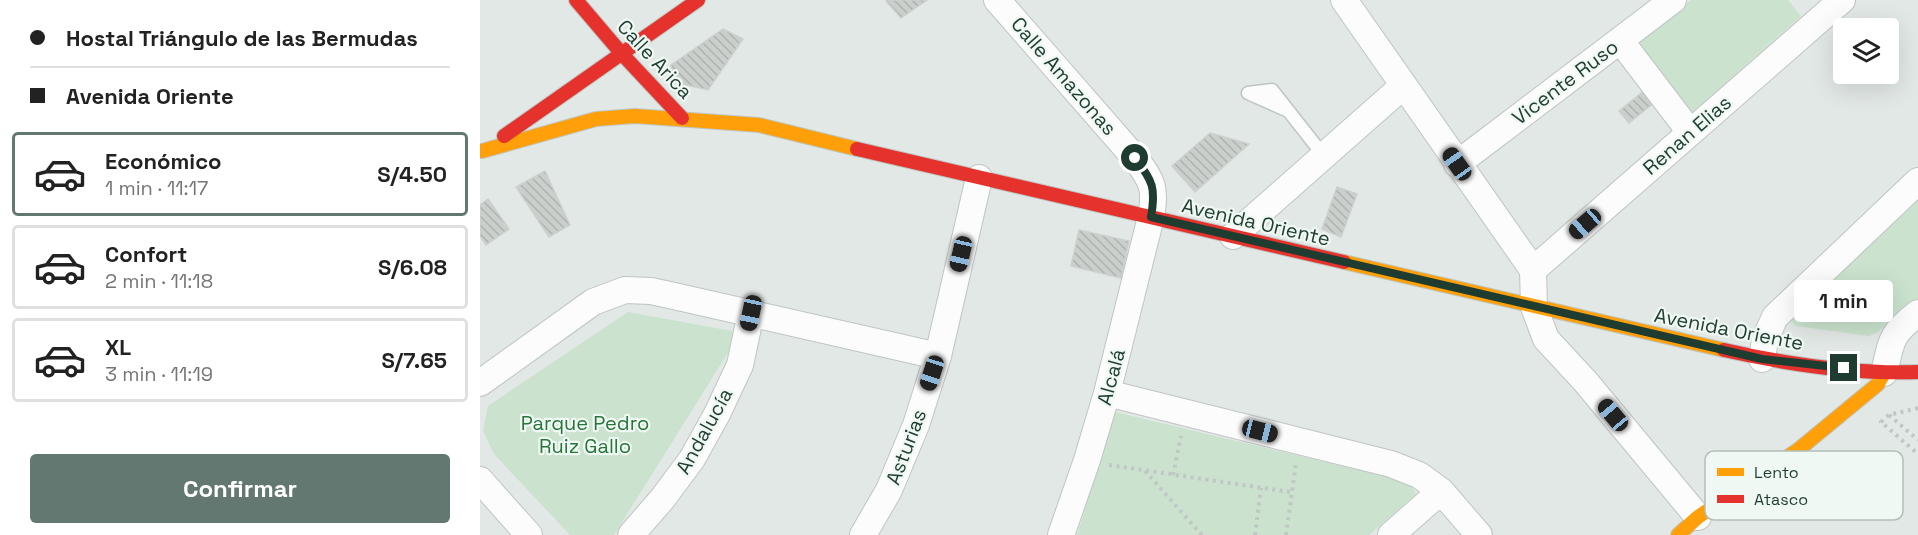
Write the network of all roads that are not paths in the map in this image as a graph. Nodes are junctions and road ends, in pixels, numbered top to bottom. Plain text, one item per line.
1 (576, 0) edge
2 (698, 0) edge
3 (997, 0) edge
4 (1344, 0) edge
5 (1672, 0) edge
6 (1830, 4) edge
7 (1620, 40) junction
8 (622, 54) junction
9 (1403, 86) junction
10 (1288, 110) dead end
11 (682, 118) junction
12 (1690, 132) junction
13 (481, 152) edge
14 (1324, 156) junction
15 (1457, 164) junction
16 (979, 178) junction
17 (1918, 181) edge
18 (1151, 217) junction
19 (1233, 236) junction
20 (1533, 270) junction
21 (1534, 307) junction
22 (751, 313) junction
23 (1918, 313) edge
24 (938, 356) junction
25 (1762, 359) junction
26 (1918, 372) edge
27 (1884, 373) junction
28 (480, 383) edge
29 (1107, 393) junction
30 (1797, 451) edge
31 (480, 480) edge
32 (1441, 491) junction
33 (1705, 512) edge
34 (1698, 517) junction
35 (529, 535) edge
36 (631, 535) edge
37 (863, 535) edge
38 (1061, 535) edge
39 (1391, 535) edge
40 (1479, 535) edge
41 (1678, 535) edge

1 - 8 main road, Calle Arica
2 - 8 main road
3 - 18 street, Calle Amazonas
4 - 9 street
5 - 7 street, Vicente Ruso
6 - 12 street, Renan Elias
7 - 12 street
7 - 15 street, Vicente Ruso
8 - 11 main road, Calle Arica
8 - 13 main road
9 - 14 street
9 - 15 street
10 - 14 lane
11 - 13 main road, Avenida Oriente
11 - 16 main road, Avenida Oriente
12 - 20 street, Renan Elias
14 - 19 street
15 - 20 street
16 - 18 main road, Avenida Oriente
16 - 24 street, Asturias
17 - 25 street
18 - 19 main road, Avenida Oriente
18 - 29 street, Alcalá
19 - 21 main road, Avenida Oriente
20 - 21 street
21 - 25 main road, Avenida Oriente
21 - 34 street
22 - 24 street
22 - 28 street
22 - 36 street, Andalucía
23 - 27 street
24 - 37 street, Asturias
25 - 27 main road, Avenida Oriente
26 - 27 main road, Avenida Oriente
27 - 30 main road
29 - 32 street
29 - 38 street, Alcalá
31 - 35 street
32 - 39 street
32 - 40 street
33 - 34 main road
34 - 41 main road

